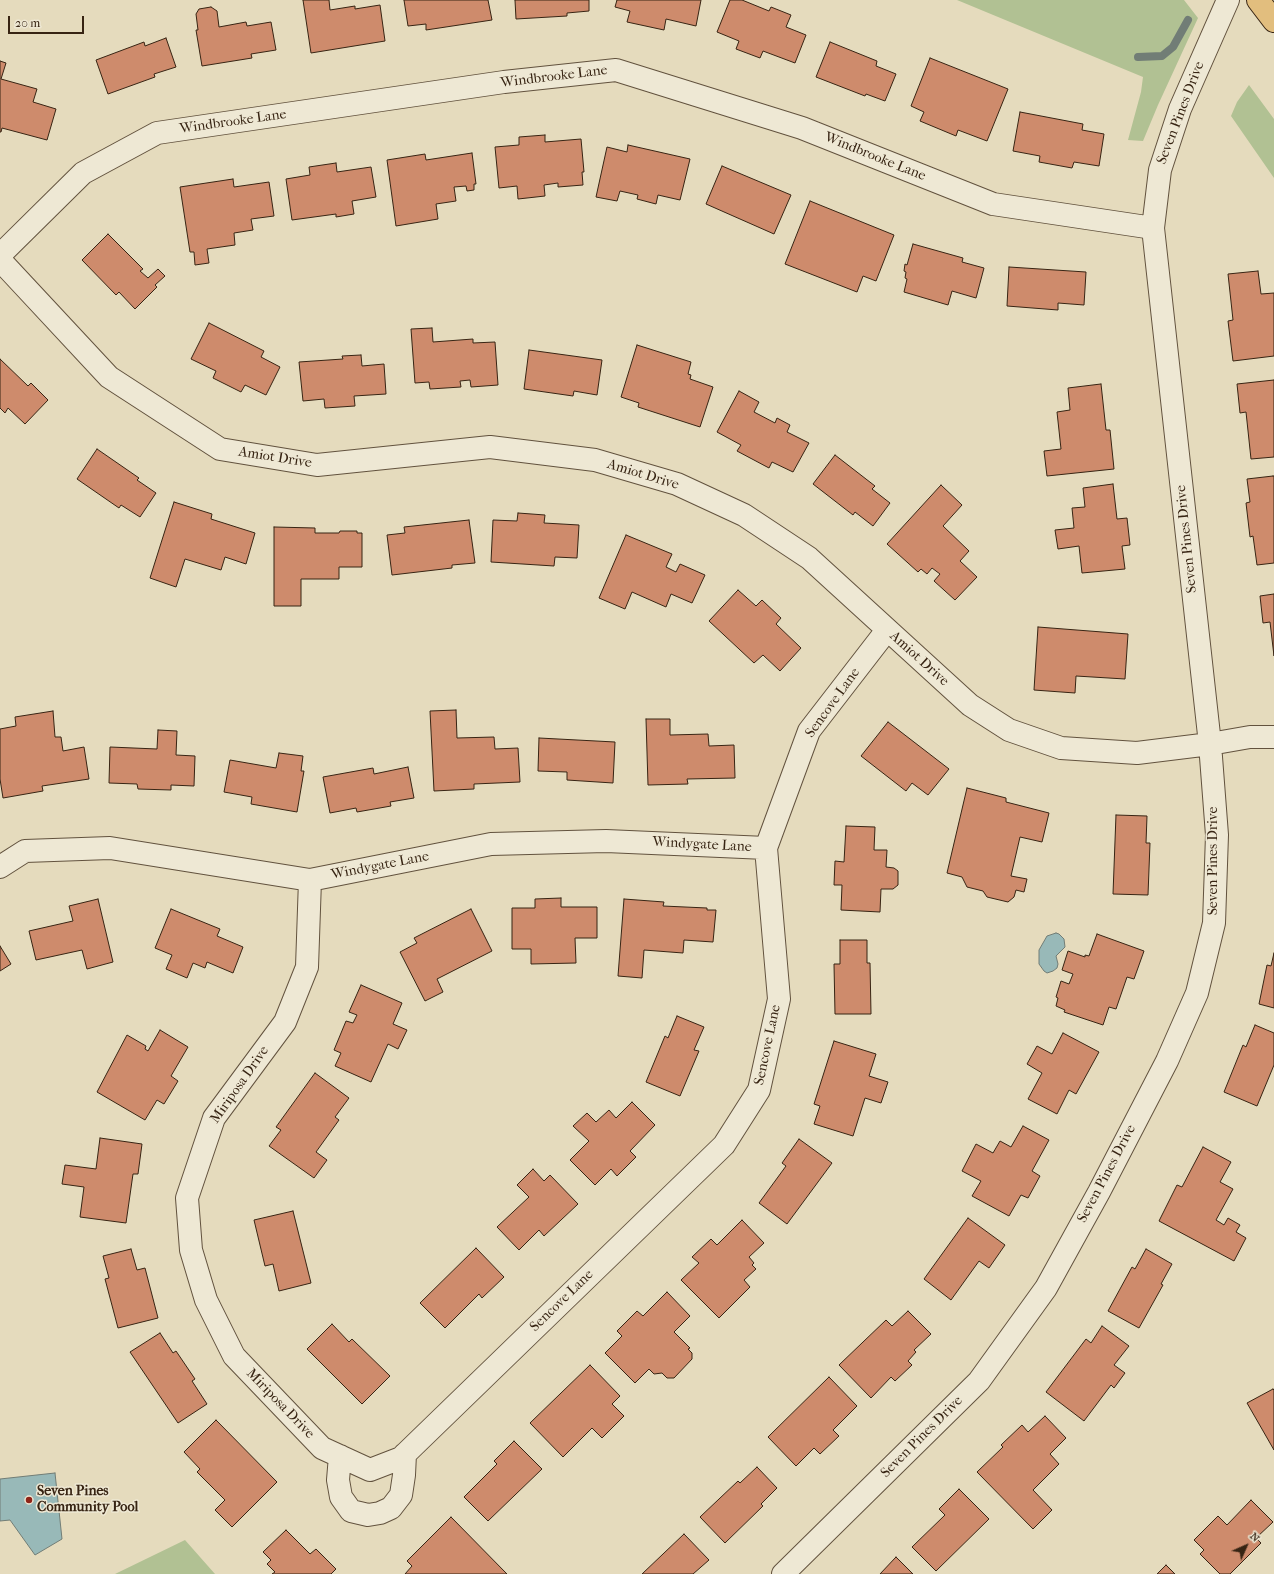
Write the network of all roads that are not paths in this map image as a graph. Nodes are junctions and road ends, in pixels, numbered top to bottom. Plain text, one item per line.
1 (1228, 0) edge
2 (1258, 0) edge
3 (1274, 21) edge
4 (1153, 228) junction
5 (0, 255) edge
6 (0, 260) edge
7 (887, 630) junction
8 (1274, 737) edge
9 (1210, 744) junction
10 (766, 848) junction
11 (0, 867) edge
12 (310, 880) junction
13 (405, 1454) junction
14 (340, 1456) junction
15 (370, 1470) joint
16 (783, 1574) edge

1 - 4 street, Seven Pines Drive
2 - 3 highway
4 - 5 street, Windbrooke Lane
4 - 9 street, Seven Pines Drive
6 - 7 street, Amiot Drive
7 - 9 street, Amiot Drive
7 - 10 street, Sencove Lane
8 - 9 street, Amiot Drive
9 - 16 street, Seven Pines Drive
10 - 12 street, Windygate Lane
10 - 13 street, Sencove Lane
11 - 12 street, Windygate Lane
12 - 14 street, Miriposa Drive
13 - 14 street
13 - 15 street, Sencove Lane
14 - 15 street, Miriposa Drive

